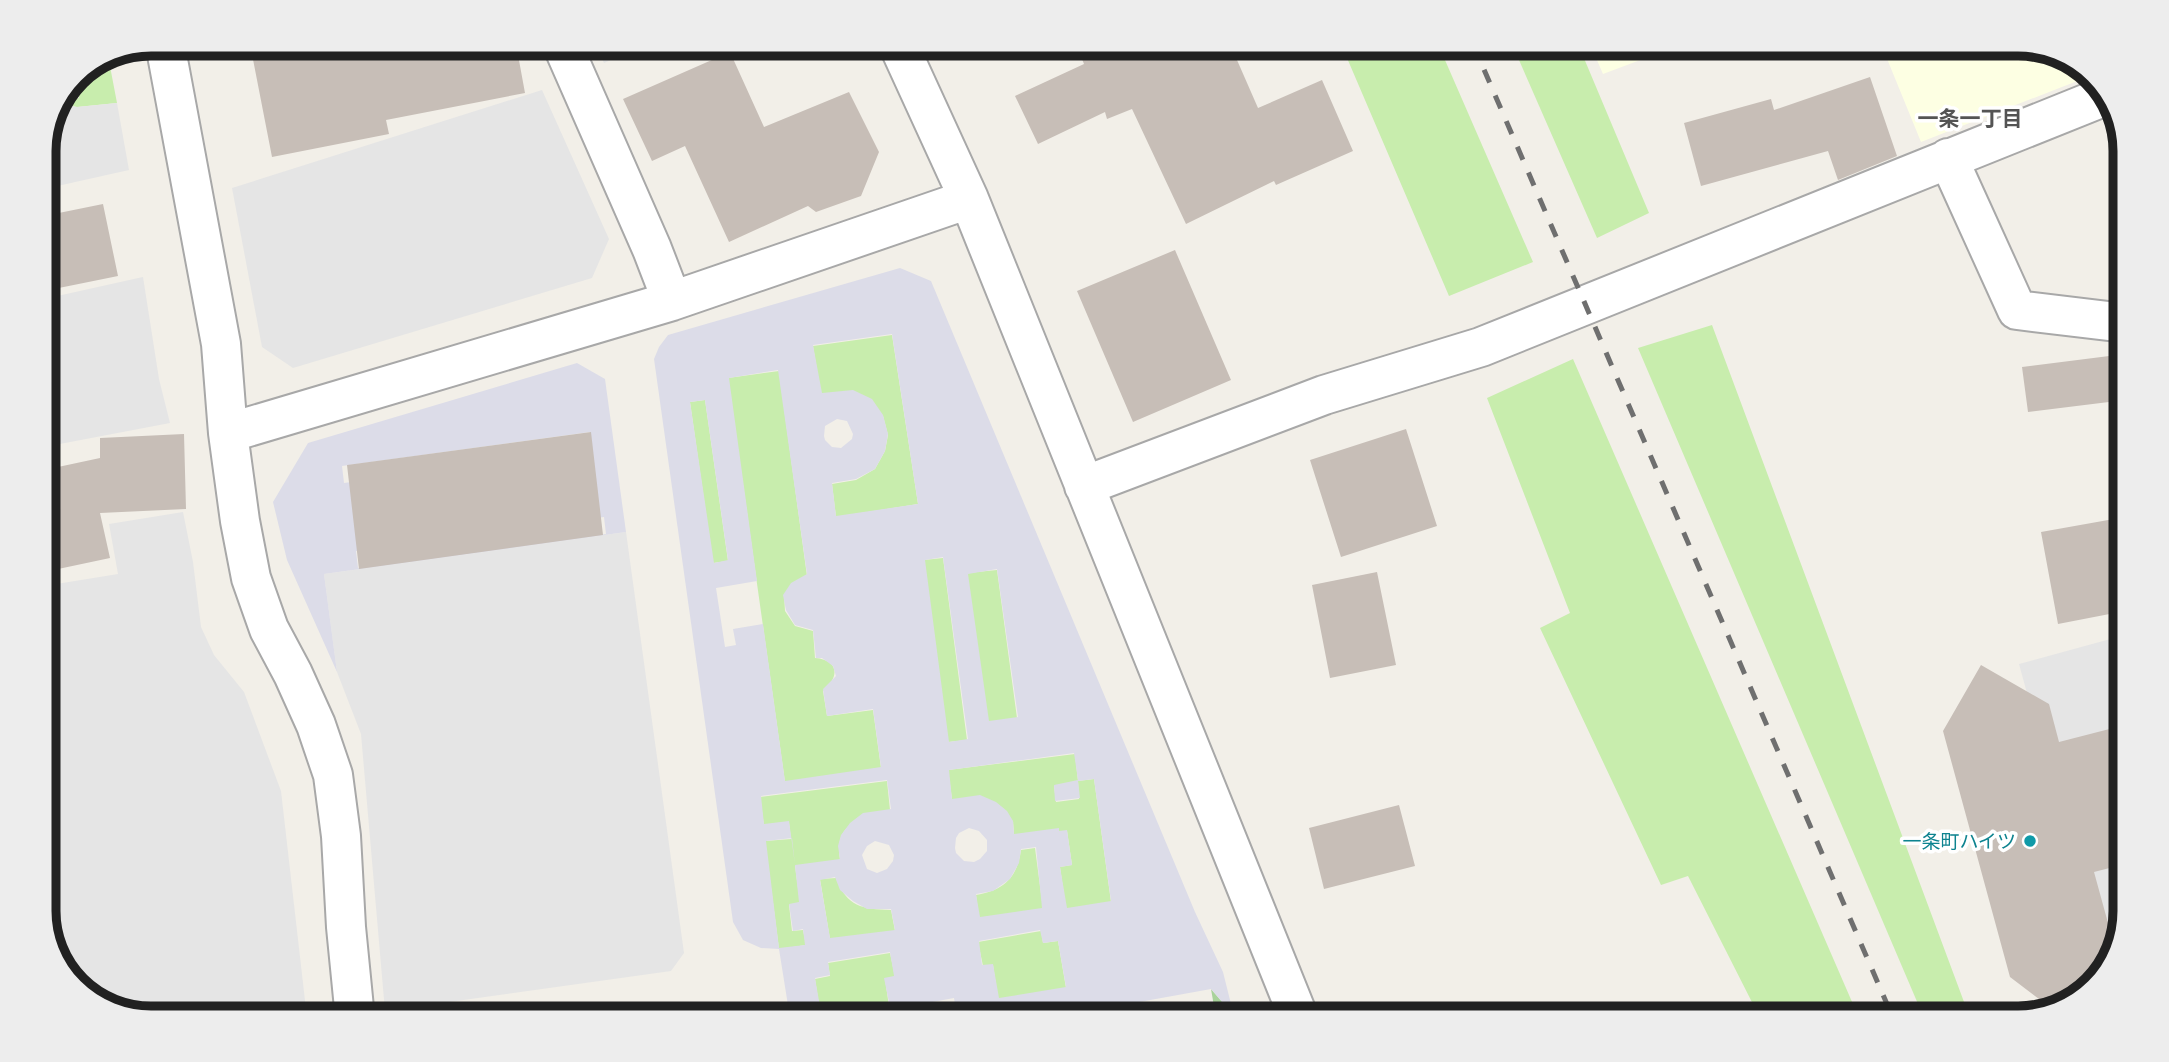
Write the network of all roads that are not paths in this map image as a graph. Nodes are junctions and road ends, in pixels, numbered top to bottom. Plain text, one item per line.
1 (167, 56) edge
2 (567, 56) edge
3 (903, 56) edge
4 (2098, 99) edge
5 (1948, 158) junction
6 (969, 200) junction
7 (672, 301) junction
8 (2113, 322) edge
9 (228, 433) junction
10 (1084, 486) junction
11 (354, 1006) edge
12 (1294, 1006) edge

1 - 9 street
2 - 7 street
3 - 6 street
4 - 5 street
5 - 8 street
5 - 10 street
6 - 7 street
6 - 10 street
7 - 9 street
9 - 11 street
10 - 12 street

